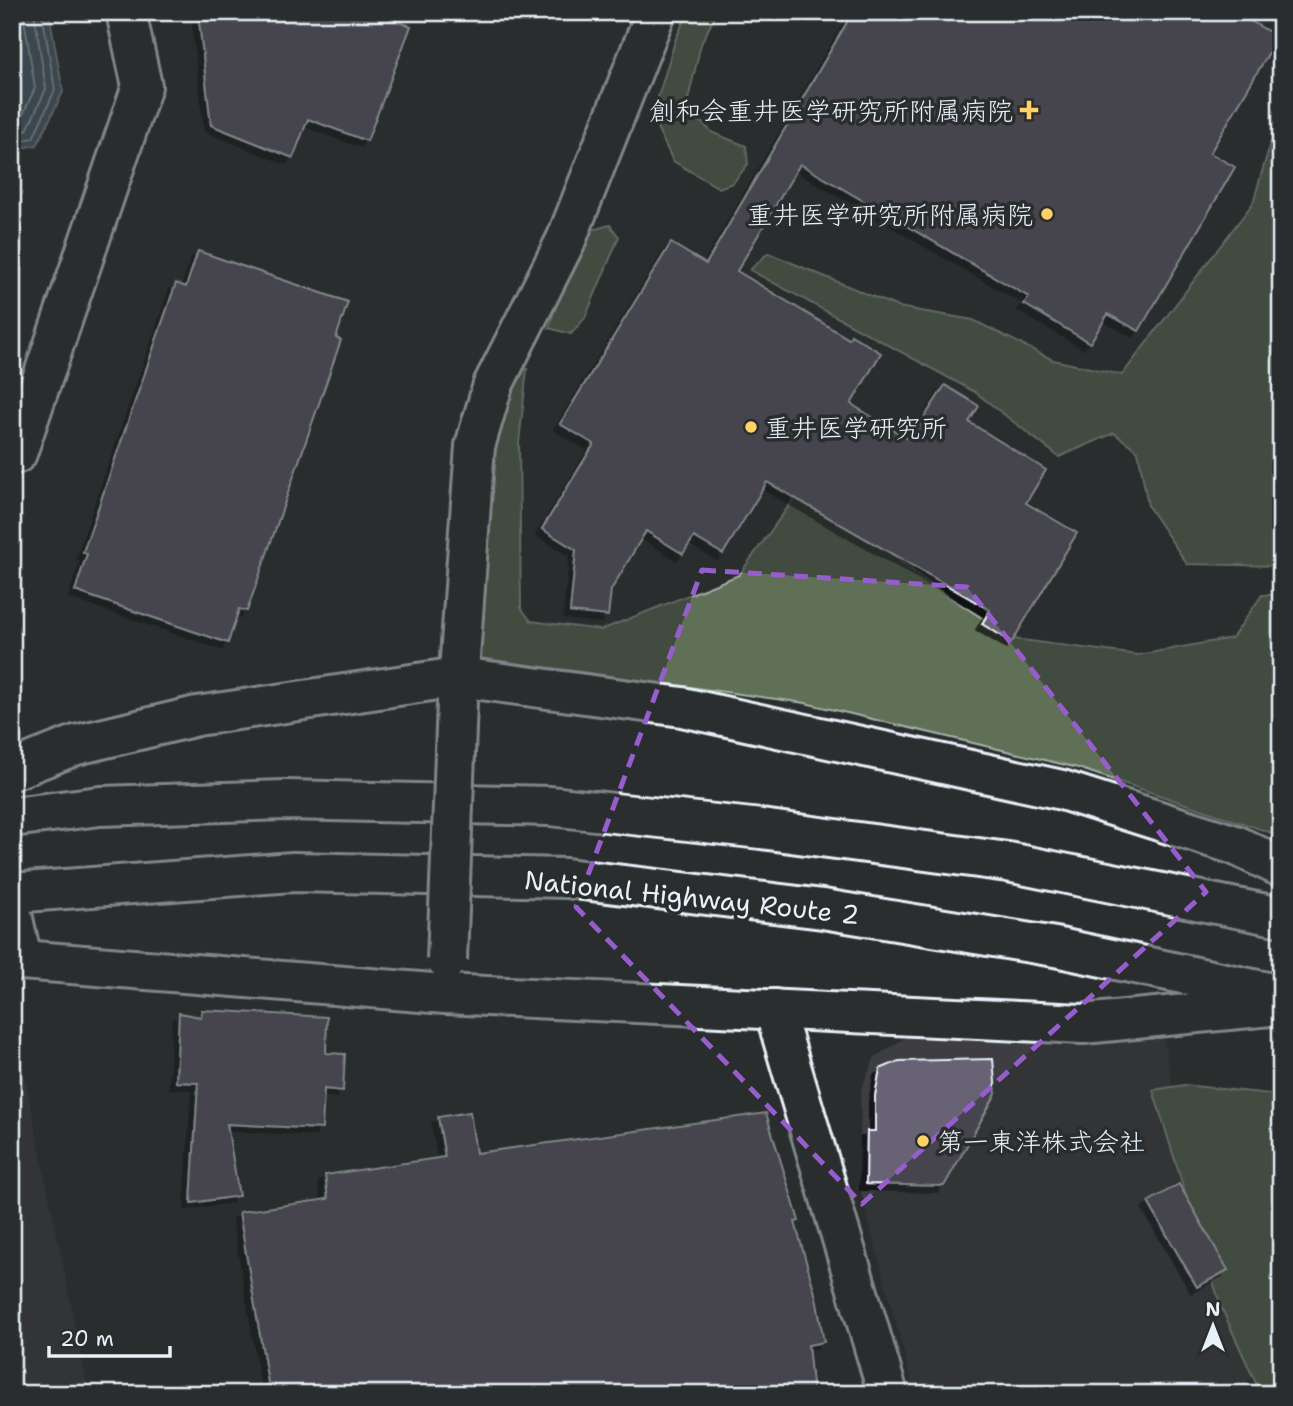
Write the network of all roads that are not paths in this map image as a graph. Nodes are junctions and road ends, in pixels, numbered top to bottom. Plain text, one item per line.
1 (126, 12) edge
2 (656, 12) edge
3 (12, 455) edge
4 (458, 689) junction
5 (12, 770) edge
6 (12, 817) edge
7 (1281, 867) edge
8 (12, 893) edge
9 (12, 914) edge
10 (1281, 917) edge
11 (17, 961) edge
12 (446, 977) junction
13 (1281, 995) edge
14 (1281, 1005) edge
15 (774, 1009) junction
16 (888, 1394) edge

1 - 3 main road
2 - 4 main road
4 - 5 main road
4 - 7 main road
4 - 12 main road, bridge
6 - 10 main road
8 - 13 main road, National Highway Route 2
9 - 11 main road
11 - 12 main road
12 - 15 main road
14 - 15 main road
15 - 16 main road

